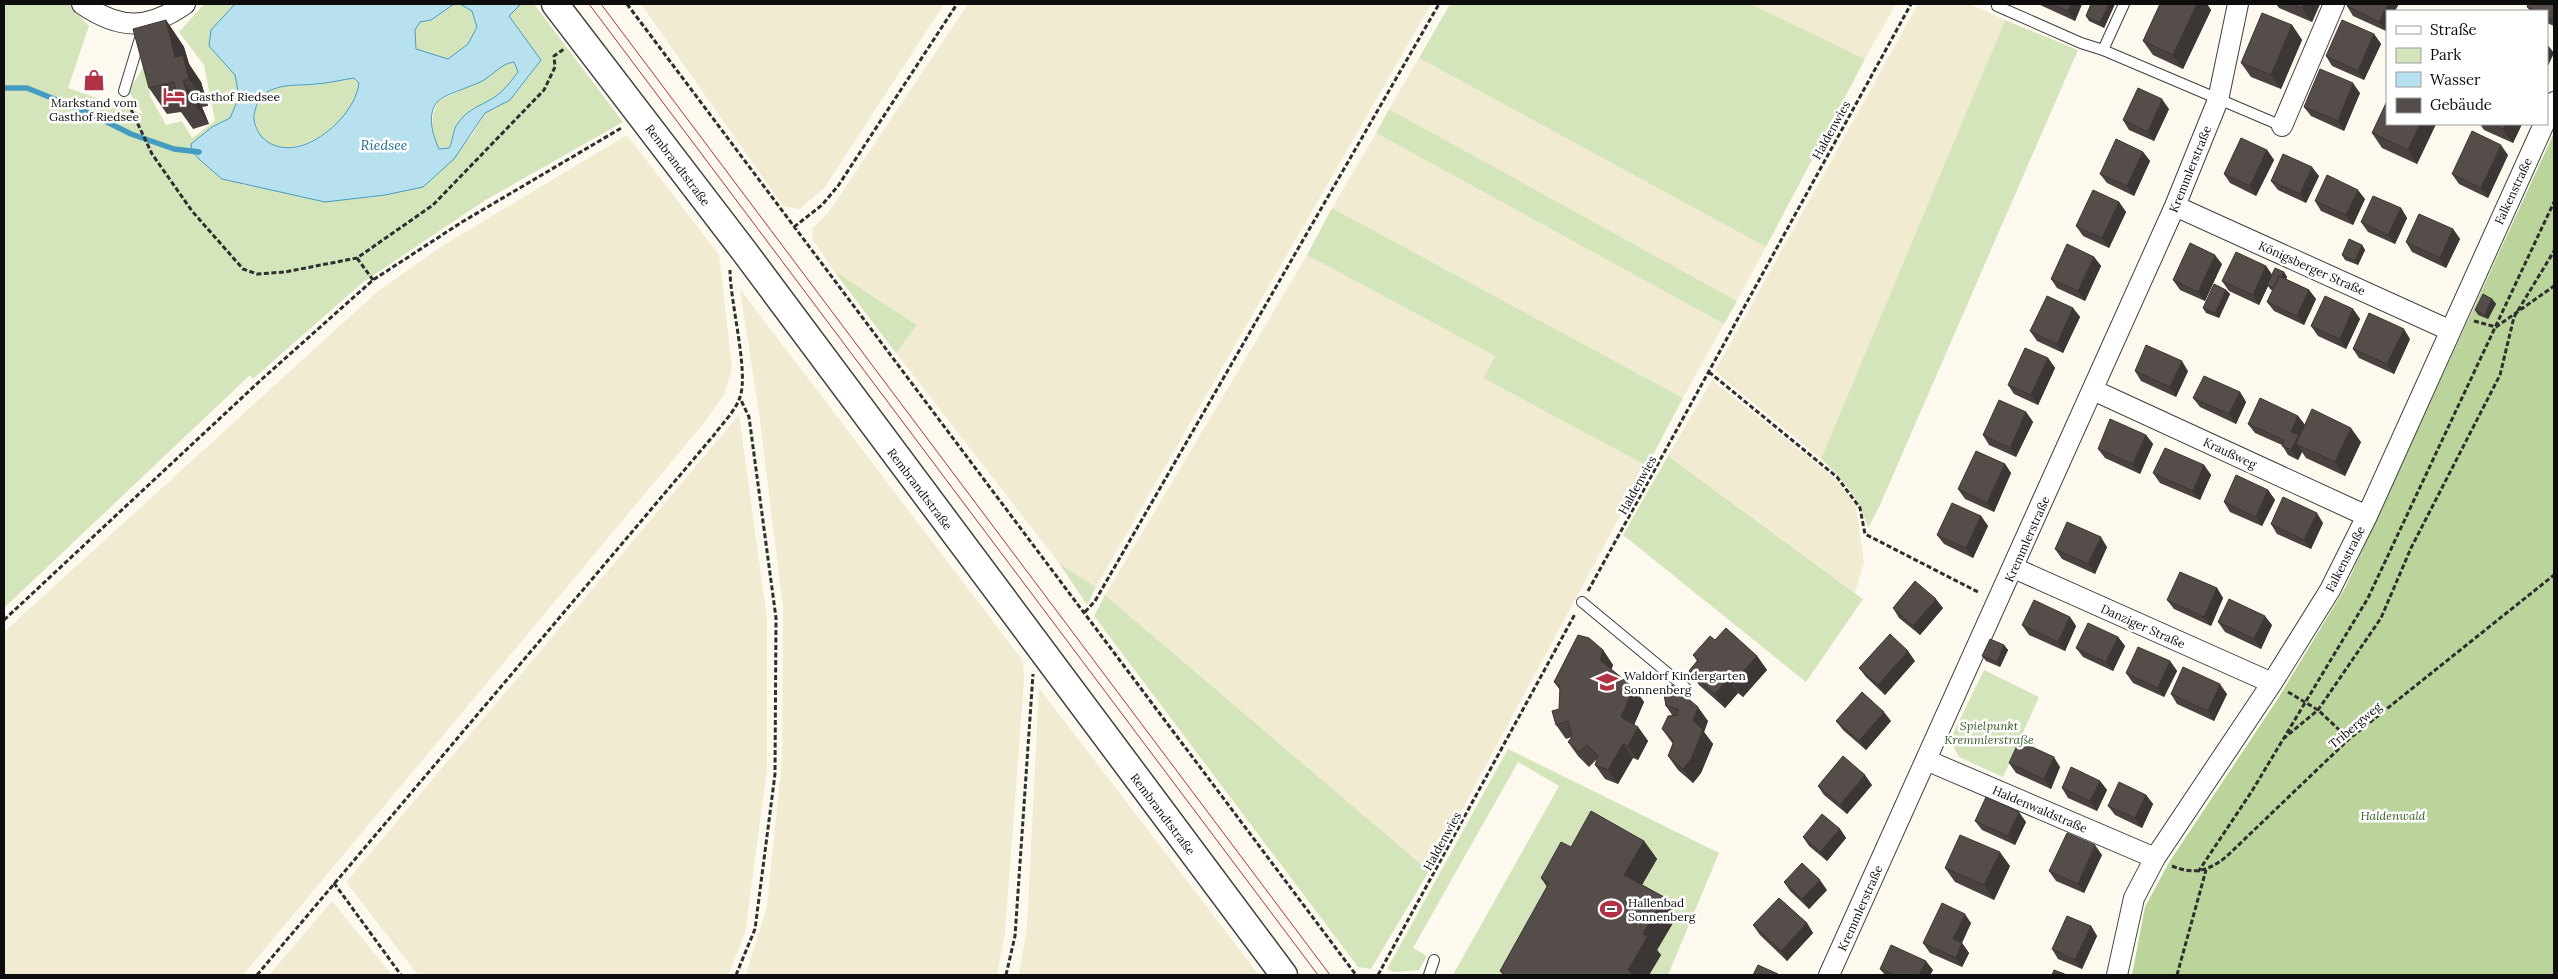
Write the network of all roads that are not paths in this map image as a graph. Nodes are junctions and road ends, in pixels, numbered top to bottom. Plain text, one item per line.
1 (82, 4) edge
2 (185, 4) edge
3 (556, 4) edge
4 (2124, 4) edge
5 (2238, 4) edge
6 (2334, 4) edge
7 (1997, 6) dead end
8 (145, 24) junction
9 (2103, 50) junction
10 (124, 91) dead end
11 (2218, 100) junction
12 (2554, 102) edge
13 (2548, 116) edge
14 (2544, 125) edge
15 (2282, 126) joint
16 (2175, 206) junction
17 (2449, 330) junction
18 (2093, 390) junction
19 (2367, 516) junction
20 (2014, 568) junction
21 (1582, 602) road end
22 (2272, 683) junction
23 (1687, 689) dead end
24 (1926, 760) junction
25 (2161, 861) junction
26 (1434, 960) dead end
27 (1284, 975) edge
28 (1429, 975) edge
29 (1829, 975) edge
30 (2117, 975) edge

1 - 8 street
2 - 8 street
3 - 27 street, Rembrandtstraße
4 - 9 lane
5 - 11 street, Kremmlerstraße
6 - 15 street
7 - 9 lane
8 - 10 lane
9 - 11 lane
11 - 15 lane
11 - 16 street, Kremmlerstraße
12 - 13 street
14 - 17 street, Falkenstraße
16 - 17 street, Königsberger Straße
16 - 18 street, Kremmlerstraße
17 - 19 street, Falkenstraße
18 - 19 street, Kraußweg
18 - 20 street, Kremmlerstraße
19 - 22 street, Falkenstraße
20 - 22 street, Danziger Straße
20 - 24 street, Kremmlerstraße
21 - 23 lane
22 - 25 street, Falkenstraße
24 - 25 street, Haldenwaldstraße
24 - 29 street, Kremmlerstraße
25 - 30 street, Falkenstraße
26 - 28 lane

